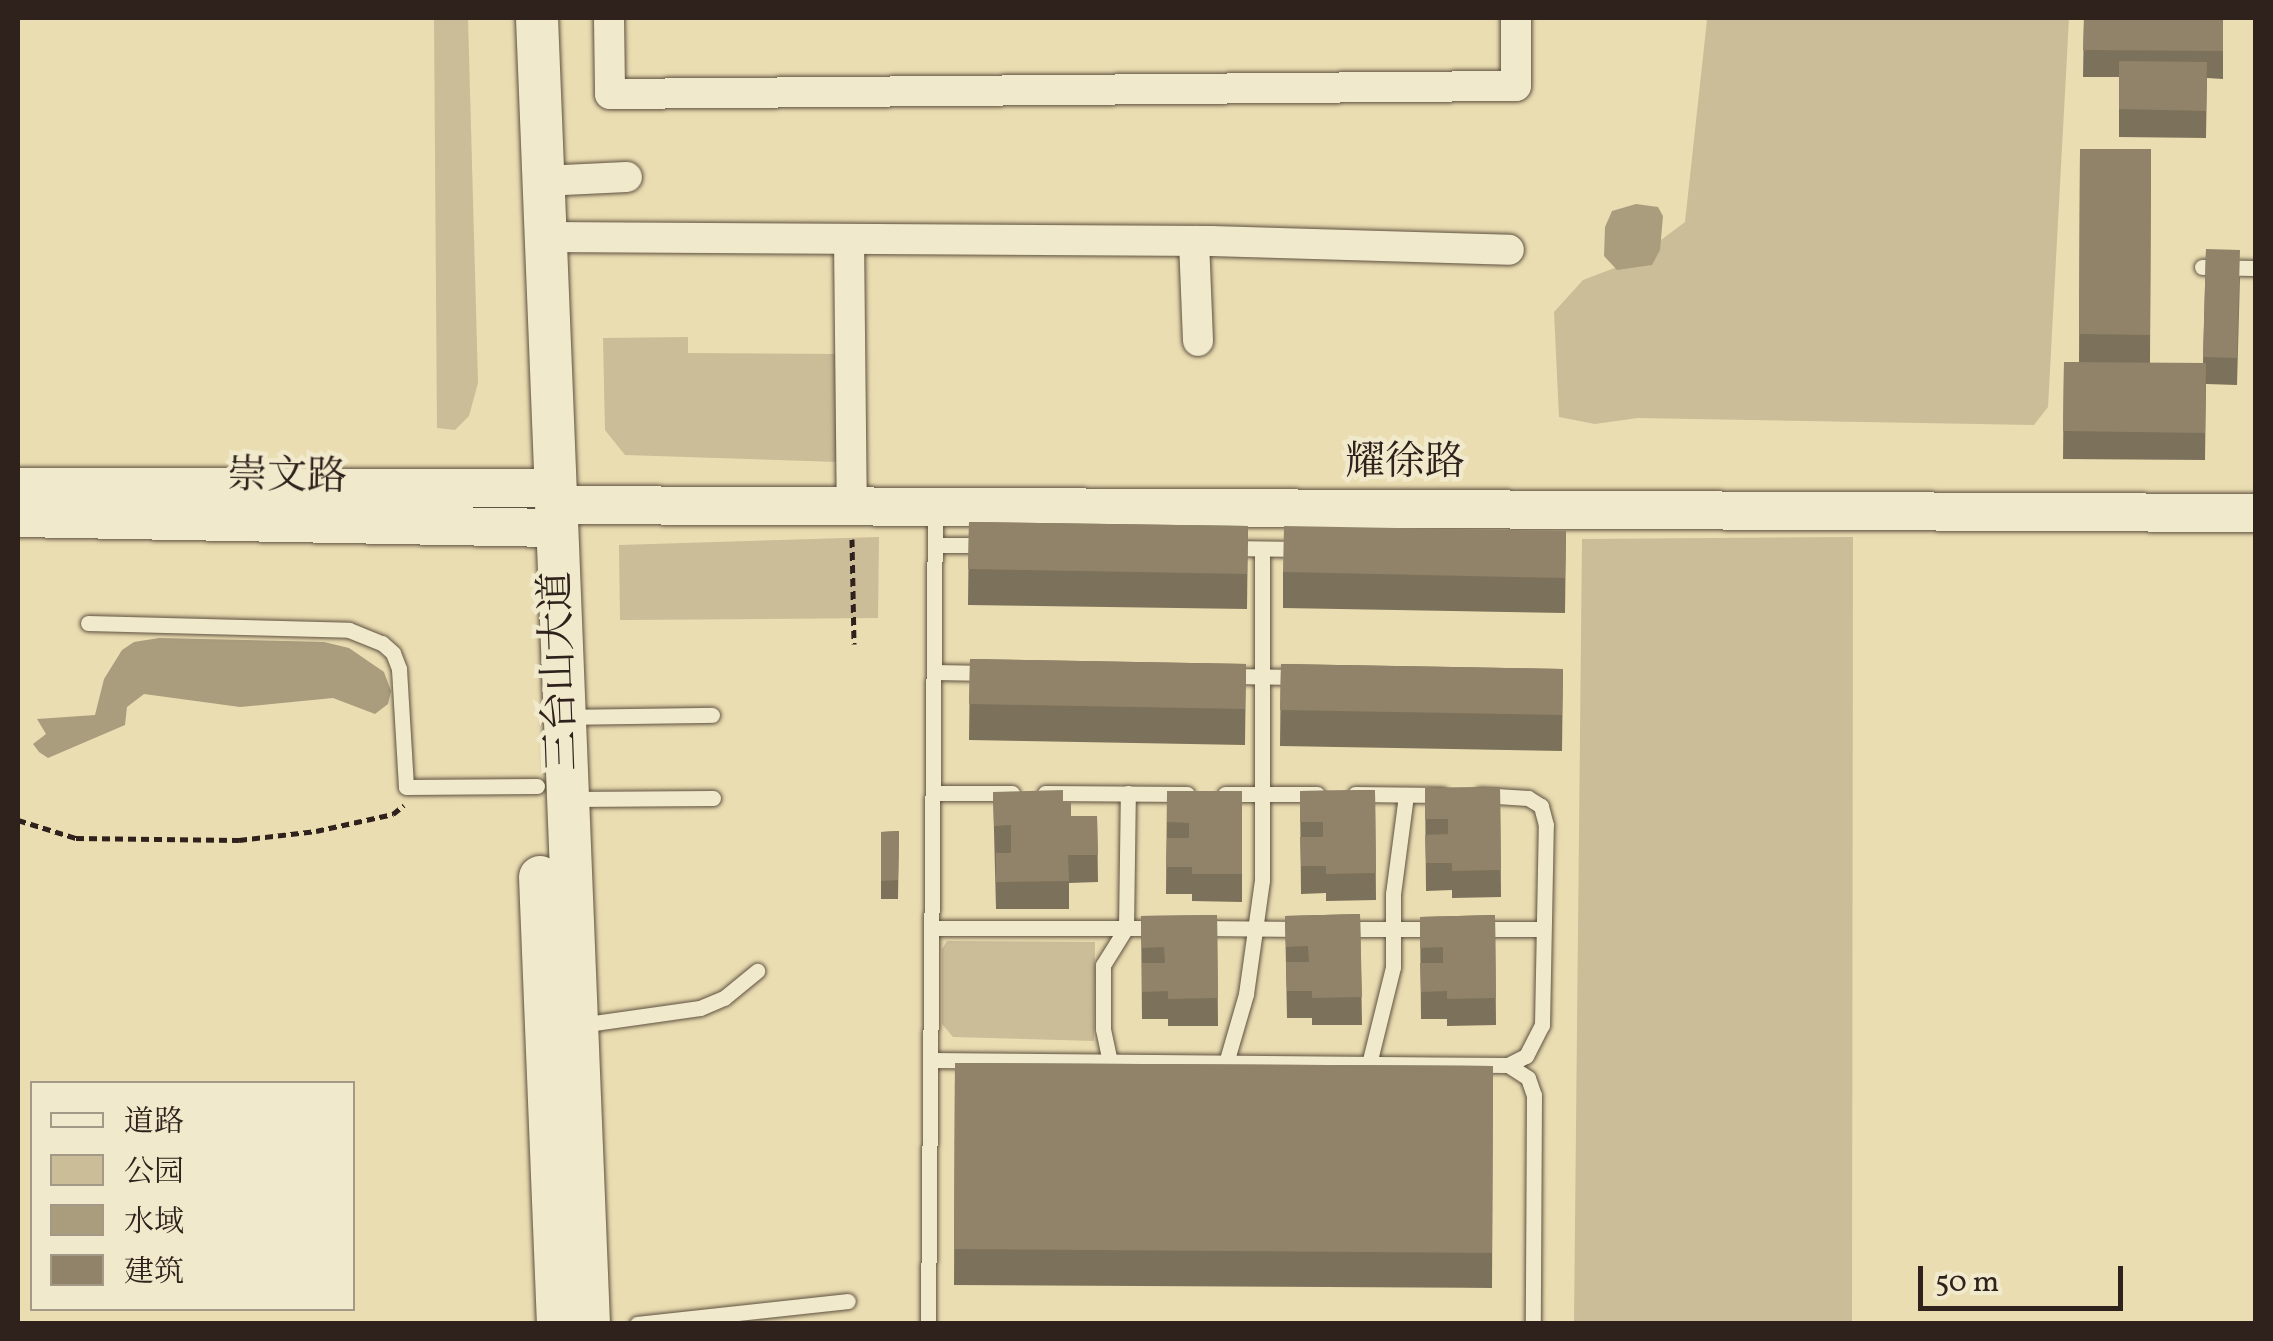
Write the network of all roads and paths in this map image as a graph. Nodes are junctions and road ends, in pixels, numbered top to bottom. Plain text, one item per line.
1 (510, 18) edge
2 (538, 18) edge
3 (609, 18) edge
4 (1516, 18) edge
5 (628, 176) dead end
6 (542, 180) junction
7 (544, 237) junction
8 (850, 239) junction
9 (1194, 241) junction
10 (1509, 250) dead end
11 (2202, 267) edge
12 (2256, 268) edge
13 (1198, 342) dead end
14 (18, 487) edge
15 (852, 506) junction
16 (935, 506) junction
17 (543, 507) junction
18 (2256, 513) edge
19 (18, 518) edge
20 (936, 544) junction
21 (1012, 546) edge
22 (1204, 548) edge
23 (1262, 549) junction
24 (1319, 550) edge
25 (88, 623) dead end
26 (854, 644) dead end
27 (934, 672) junction
28 (1011, 673) edge
29 (1204, 676) edge
30 (1262, 677) junction
31 (1319, 678) edge
32 (712, 715) dead end
33 (563, 717) junction
34 (406, 787) junction
35 (552, 792) junction
36 (933, 793) junction
37 (1128, 793) junction
38 (1261, 794) junction
39 (1406, 794) junction
40 (713, 798) dead end
41 (18, 820) edge
42 (932, 928) junction
43 (1126, 928) junction
44 (1258, 928) junction
45 (1394, 929) junction
46 (1544, 929) junction
47 (758, 971) dead end
48 (576, 1025) junction
49 (930, 1060) junction
50 (1110, 1062) junction
51 (1226, 1062) junction
52 (1369, 1064) junction
53 (1508, 1065) junction
54 (848, 1302) dead end
55 (558, 1324) edge
56 (589, 1324) edge
57 (638, 1324) edge
58 (928, 1324) edge
59 (1533, 1324) edge

1 - 17 main road, 三台山大道
2 - 6 main road, 三台山大道
3 - 4 street
5 - 6 street
6 - 7 main road, 三台山大道
7 - 8 street
7 - 17 main road, 三台山大道
8 - 9 street
8 - 15 street
9 - 10 street
9 - 13 street
11 - 12 lane
14 - 17 street, 崇文路
15 - 16 street, 耀徐路
15 - 17 street, 耀徐路
15 - 26 path
16 - 18 street, 耀徐路
16 - 20 lane
17 - 19 street, 崇文路
17 - 33 main road, 三台山大道
17 - 35 main road, 三台山大道
20 - 21 lane
20 - 27 lane
22 - 23 lane
23 - 24 lane
23 - 30 lane
25 - 34 lane
27 - 28 lane
27 - 36 lane
29 - 30 lane
30 - 31 lane
30 - 38 lane
32 - 33 lane
33 - 35 main road, 三台山大道
34 - 35 lane
34 - 41 path
35 - 40 lane
35 - 48 main road, 三台山大道
35 - 55 main road, 三台山大道
36 - 37 lane
36 - 42 lane
37 - 38 lane
37 - 43 lane
38 - 39 lane
38 - 44 lane
39 - 45 lane
39 - 46 lane
42 - 43 lane
42 - 49 lane
43 - 44 lane
43 - 50 lane
44 - 45 lane
44 - 51 lane
45 - 46 lane
45 - 52 lane
46 - 53 lane
47 - 48 lane
48 - 56 main road, 三台山大道
49 - 50 lane
49 - 58 lane
50 - 51 lane
51 - 52 lane
52 - 53 lane
53 - 59 lane
54 - 57 lane

